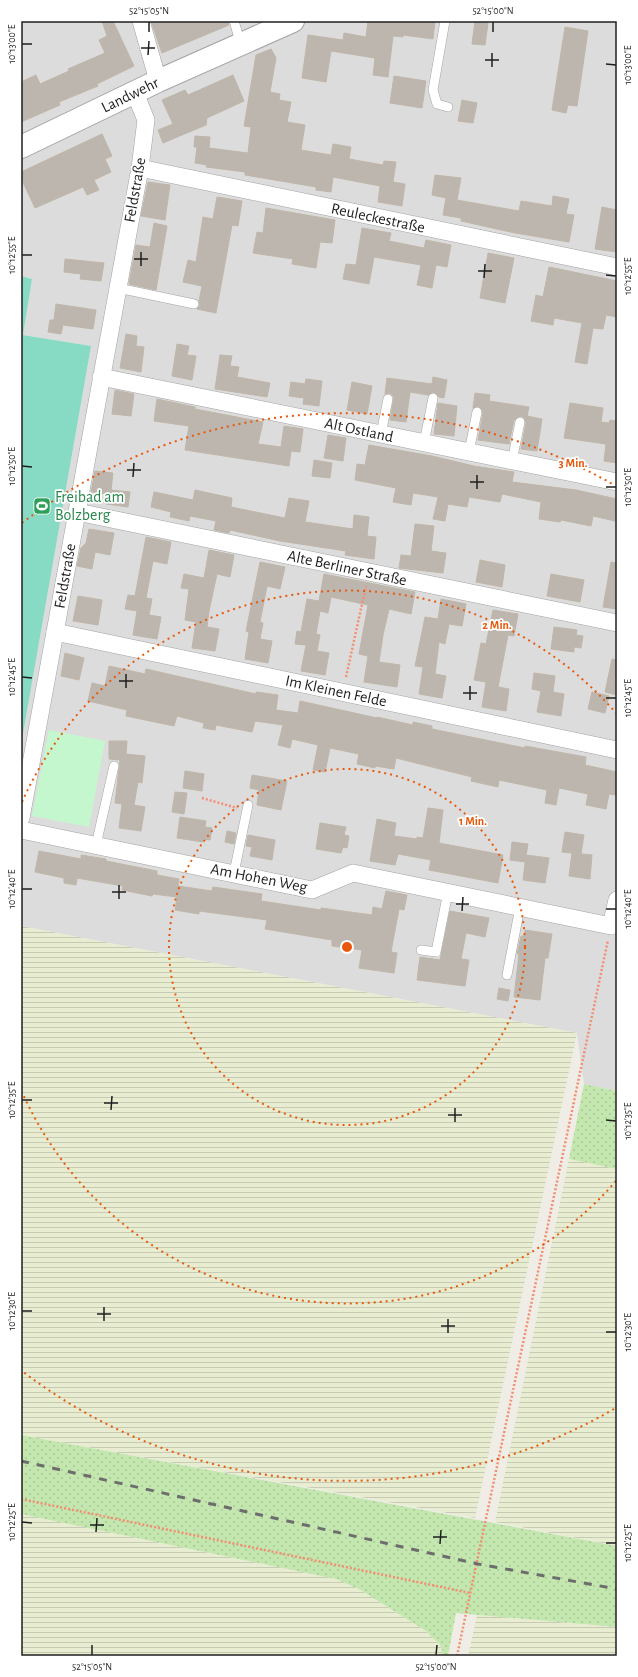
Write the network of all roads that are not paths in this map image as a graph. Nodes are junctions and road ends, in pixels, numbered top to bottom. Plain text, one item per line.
1 (141, 21) edge
2 (234, 21) edge
3 (293, 21) edge
4 (446, 21) edge
5 (241, 45) junction
6 (158, 81) junction
7 (135, 93) junction
8 (448, 107) dead end
9 (21, 146) edge
10 (140, 168) junction
11 (617, 267) edge
12 (118, 288) junction
13 (194, 304) dead end
14 (101, 377) junction
15 (433, 398) dead end
16 (388, 399) dead end
17 (477, 412) dead end
18 (520, 422) dead end
19 (381, 434) junction
20 (424, 443) junction
21 (469, 452) junction
22 (512, 461) junction
23 (617, 482) edge
24 (76, 512) junction
25 (617, 623) edge
26 (55, 632) junction
27 (617, 750) edge
28 (114, 766) dead end
29 (248, 808) road end
30 (21, 818) edge
31 (21, 830) edge
32 (96, 846) junction
33 (234, 873) junction
34 (448, 892) junction
35 (617, 900) edge
36 (520, 907) junction
37 (421, 950) dead end
38 (507, 975) dead end

1 - 6 street
2 - 5 lane
3 - 5 street, Landwehr
4 - 8 lane
5 - 6 street, Landwehr
6 - 7 street, Landwehr
7 - 9 street, Landwehr
7 - 10 street, Feldstraße
10 - 11 street, Reuleckestraße
10 - 12 street, Feldstraße
12 - 13 lane
12 - 14 street, Feldstraße
14 - 19 street, Alt Ostland
14 - 24 street, Feldstraße
15 - 20 lane
16 - 19 lane
17 - 21 lane
18 - 22 lane
19 - 20 street, Alt Ostland
20 - 21 street, Alt Ostland
21 - 22 street, Alt Ostland
22 - 23 street, Alt Ostland
24 - 25 street, Alte Berliner Straße
24 - 26 street, Feldstraße
26 - 27 street, Im Kleinen Felde
26 - 30 street, Feldstraße
28 - 32 lane
29 - 33 lane
31 - 32 street, Am Hohen Weg
32 - 33 street, Am Hohen Weg
33 - 34 street, Am Hohen Weg
34 - 36 street, Am Hohen Weg
34 - 37 lane
35 - 36 street, Am Hohen Weg
36 - 38 lane

